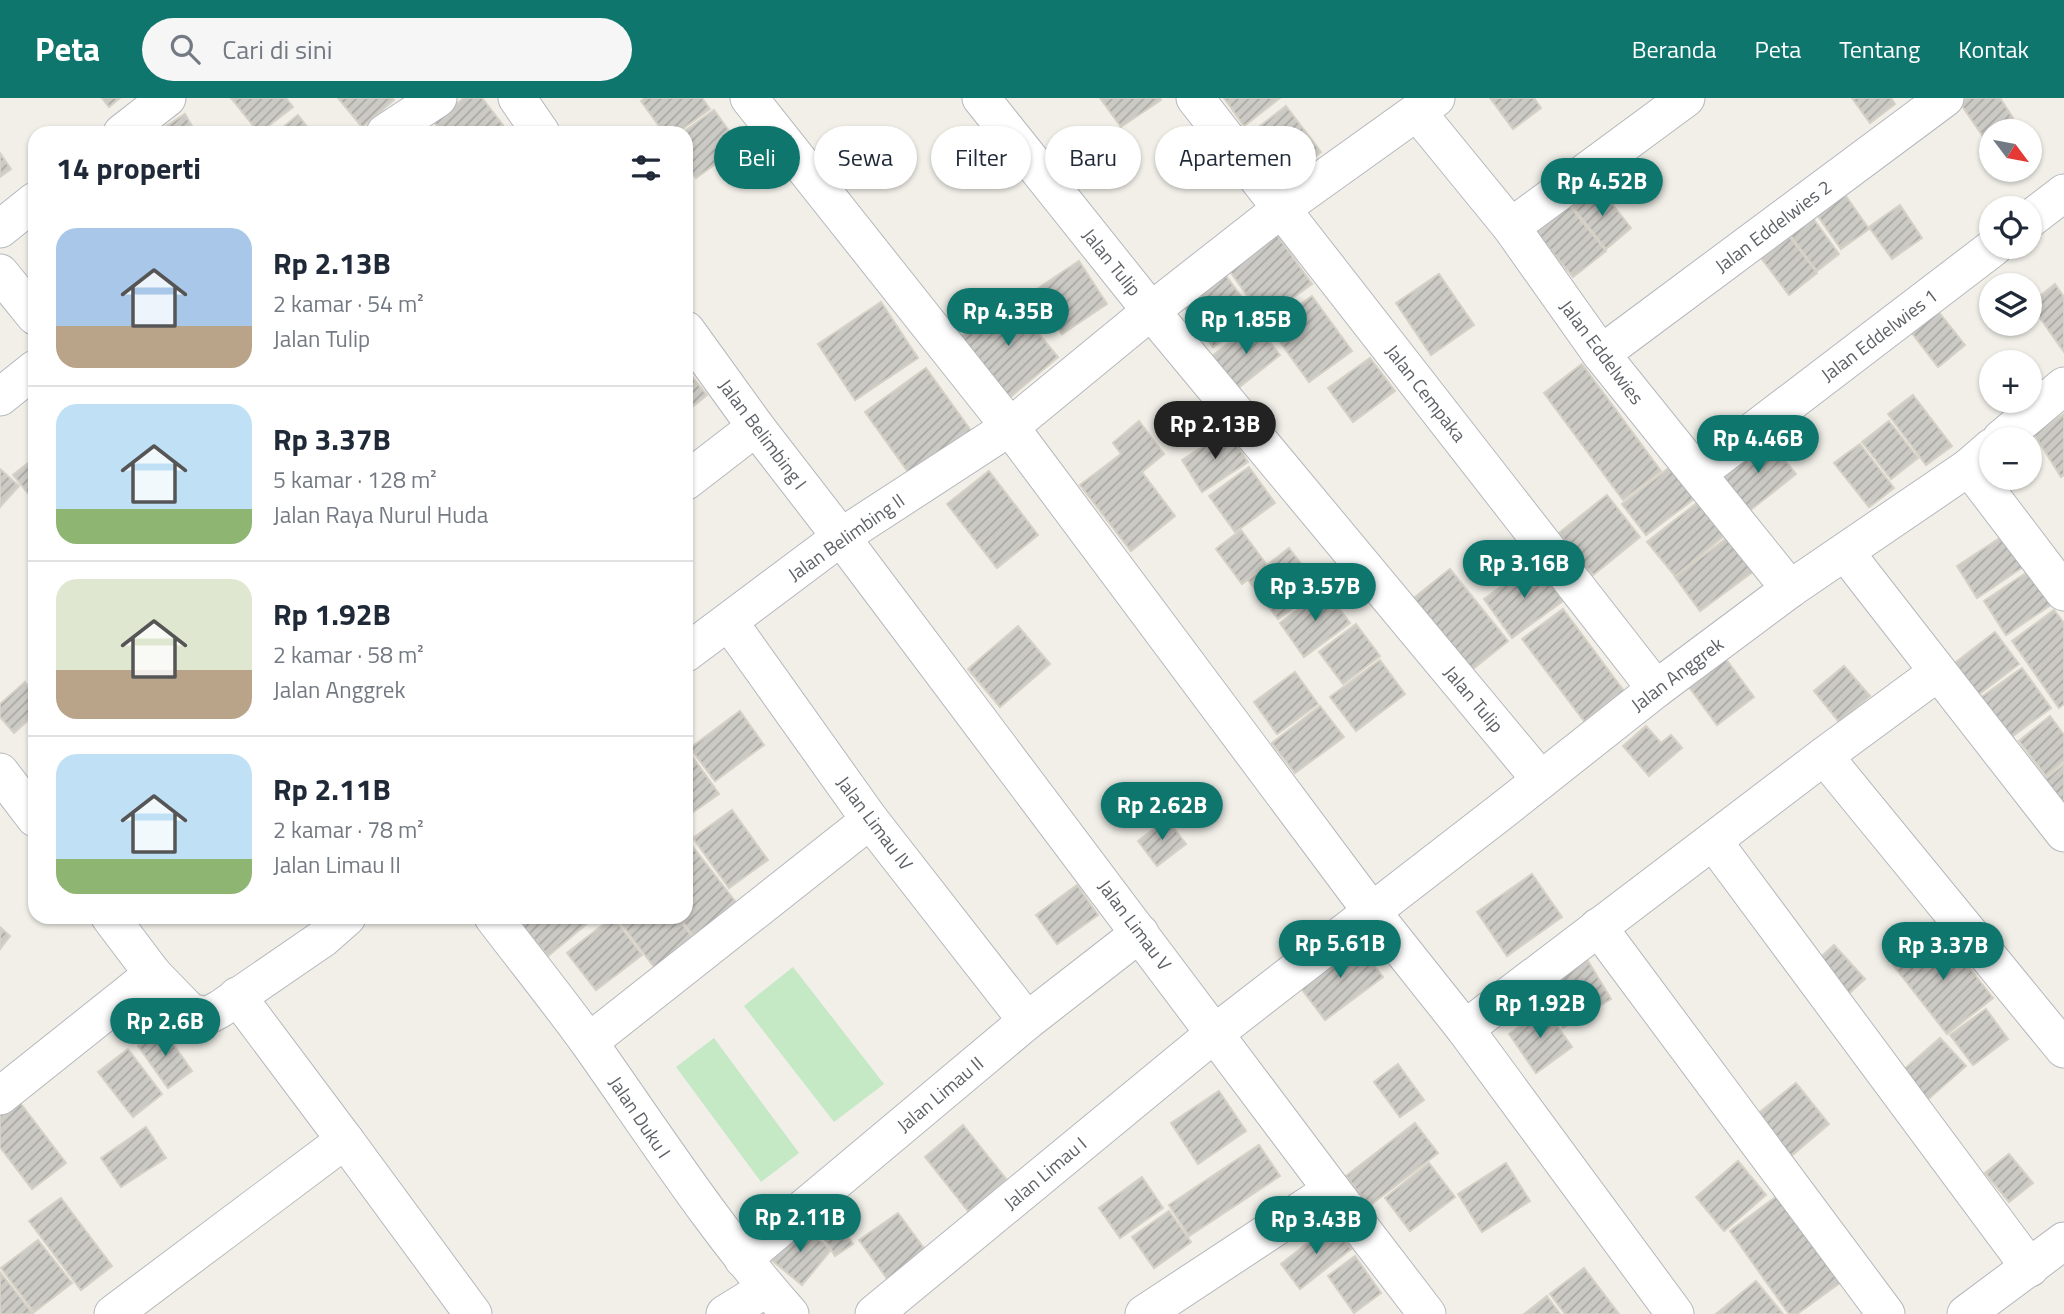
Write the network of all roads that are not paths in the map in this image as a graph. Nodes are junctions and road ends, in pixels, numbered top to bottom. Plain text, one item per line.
1 (167, 98) edge
2 (438, 98) edge
3 (517, 98) edge
4 (750, 98) edge
5 (981, 98) edge
6 (1195, 98) edge
7 (1686, 98) edge
8 (1945, 98) edge
9 (1427, 105) edge
10 (131, 126) edge
11 (396, 126) edge
12 (536, 126) edge
13 (2064, 193) edge
14 (28, 207) edge
15 (1281, 209) junction
16 (2042, 210) edge
17 (1511, 227) junction
18 (0, 229) edge
19 (1979, 258) edge
20 (0, 273) edge
21 (28, 307) edge
22 (1151, 312) junction
23 (693, 340) edge
24 (1601, 354) junction
25 (28, 375) edge
26 (2064, 386) edge
27 (0, 397) edge
28 (756, 427) junction
29 (1010, 427) junction
30 (2015, 427) edge
31 (1979, 458) edge
32 (1698, 473) junction
33 (693, 476) edge
34 (2001, 490) edge
35 (841, 537) junction
36 (1845, 552) junction
37 (1790, 589) junction
38 (2064, 592) edge
39 (729, 622) junction
40 (693, 648) edge
41 (1938, 672) junction
42 (1656, 689) junction
43 (1824, 756) junction
44 (0, 772) edge
45 (1541, 780) junction
46 (28, 809) edge
47 (870, 820) junction
48 (2064, 833) edge
49 (1713, 841) junction
50 (1371, 912) junction
51 (115, 924) edge
52 (325, 924) edge
53 (498, 924) edge
54 (1598, 927) junction
55 (1140, 933) junction
56 (153, 974) junction
57 (237, 996) junction
58 (1027, 1021) junction
59 (1465, 1029) junction
60 (1215, 1032) junction
61 (589, 1042) junction
62 (2064, 1049) edge
63 (0, 1096) edge
64 (345, 1140) junction
65 (1332, 1190) junction
66 (2064, 1241) edge
67 (743, 1259) junction
68 (2030, 1268) junction
69 (778, 1301) edge
70 (1422, 1312) edge
71 (113, 1314) edge
72 (473, 1314) edge
73 (725, 1314) edge
74 (874, 1314) edge
75 (1144, 1314) edge
76 (1675, 1314) edge
77 (1886, 1314) edge
78 (1966, 1314) edge

1 - 10 street
2 - 11 street
3 - 12 street
4 - 29 street
5 - 22 street, Jalan Tulip
6 - 15 street, Jalan Cempaka
7 - 17 street
8 - 24 street, Jalan Eddelwies 2
9 - 15 street, Jalan Belimbing II
9 - 17 street, Jalan Eddelwies
13 - 16 street
14 - 18 street
15 - 22 street, Jalan Belimbing II
15 - 42 street, Jalan Cempaka
17 - 24 street, Jalan Eddelwies
19 - 32 street, Jalan Eddelwies 1
20 - 21 street
22 - 29 street, Jalan Belimbing II
22 - 45 street, Jalan Tulip
23 - 28 street, Jalan Belimbing I
24 - 32 street, Jalan Eddelwies
25 - 27 street
26 - 30 street
28 - 33 street
28 - 35 street, Jalan Belimbing I
29 - 35 street, Jalan Belimbing II
29 - 50 street
31 - 36 street, Jalan Anggrek
32 - 37 street, Jalan Eddelwies
34 - 38 street
35 - 39 street, Jalan Belimbing II
35 - 55 street, Jalan Limau V
36 - 37 street, Jalan Anggrek
36 - 41 street
37 - 42 street, Jalan Anggrek
39 - 40 street, Jalan Belimbing II
39 - 47 street, Jalan Limau IV
41 - 43 street
41 - 48 street
42 - 45 street, Jalan Anggrek
43 - 49 street
43 - 62 street
44 - 46 street
45 - 50 street, Jalan Anggrek
47 - 58 street, Jalan Limau IV
47 - 61 street
49 - 54 street
49 - 68 street
50 - 59 street
50 - 60 street, Jalan Limau I
51 - 56 street
52 - 57 street
53 - 61 street, Jalan Duku I
54 - 59 street
54 - 77 street
55 - 58 street, Jalan Limau II
55 - 60 street, Jalan Limau V
56 - 57 street
56 - 63 street
57 - 64 street
58 - 67 street, Jalan Limau II
59 - 76 street
60 - 65 street, Jalan Limau V
60 - 74 street, Jalan Limau I
61 - 67 street, Jalan Duku I
64 - 71 street
64 - 72 street
65 - 70 street, Jalan Limau V
65 - 75 street
66 - 68 street
67 - 69 street, Jalan Duku I
68 - 78 street
69 - 73 street

